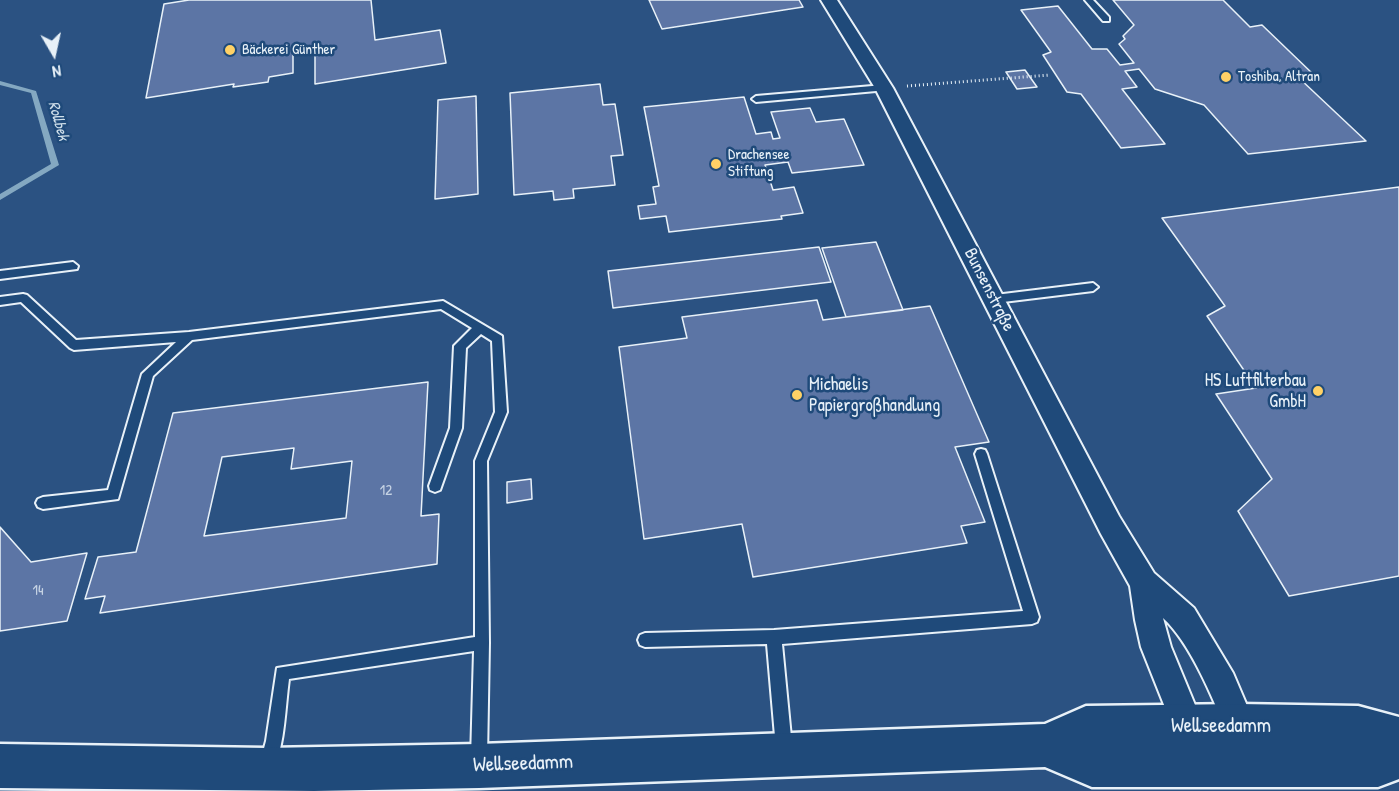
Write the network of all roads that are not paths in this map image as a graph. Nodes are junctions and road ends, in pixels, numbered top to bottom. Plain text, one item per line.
1 (828, 0) edge
2 (1089, 0) edge
3 (1106, 19) dead end
4 (884, 88) junction
5 (756, 99) dead end
6 (73, 266) dead end
7 (0, 275) edge
8 (1093, 287) dead end
9 (994, 299) junction
10 (0, 301) edge
11 (480, 328) junction
12 (189, 336) junction
13 (981, 454) dead end
14 (435, 486) dead end
15 (43, 503) dead end
16 (1144, 583) junction
17 (774, 638) junction
18 (645, 640) dead end
19 (482, 643) junction
20 (1188, 725) junction
21 (1239, 725) junction
22 (1399, 738) edge
23 (1046, 746) junction
24 (784, 755) junction
25 (1399, 757) edge
26 (1254, 765) junction
27 (0, 766) edge
28 (479, 766) junction
29 (1203, 766) junction
30 (267, 770) junction

1 - 4 street, Bunsenstraße
2 - 3 lane
4 - 5 lane
4 - 9 street, Bunsenstraße
6 - 7 lane
8 - 9 lane
9 - 16 street, Bunsenstraße
10 - 12 lane
11 - 12 lane
11 - 14 lane
11 - 19 lane
12 - 15 lane
13 - 17 lane
16 - 20 street, Bunsenstraße
16 - 21 street, Bunsenstraße
17 - 18 lane
17 - 24 lane
19 - 28 lane
19 - 30 lane
20 - 21 main road, Wellseedamm
20 - 23 main road, Wellseedamm
20 - 29 street, Bunsenstraße
21 - 22 main road, Wellseedamm
21 - 26 street, Bunsenstraße
23 - 24 main road, Wellseedamm
23 - 29 main road, Wellseedamm
24 - 28 main road, Wellseedamm
25 - 26 main road, Wellseedamm
26 - 29 main road, Wellseedamm
27 - 30 main road, Wellseedamm
28 - 30 main road, Wellseedamm

